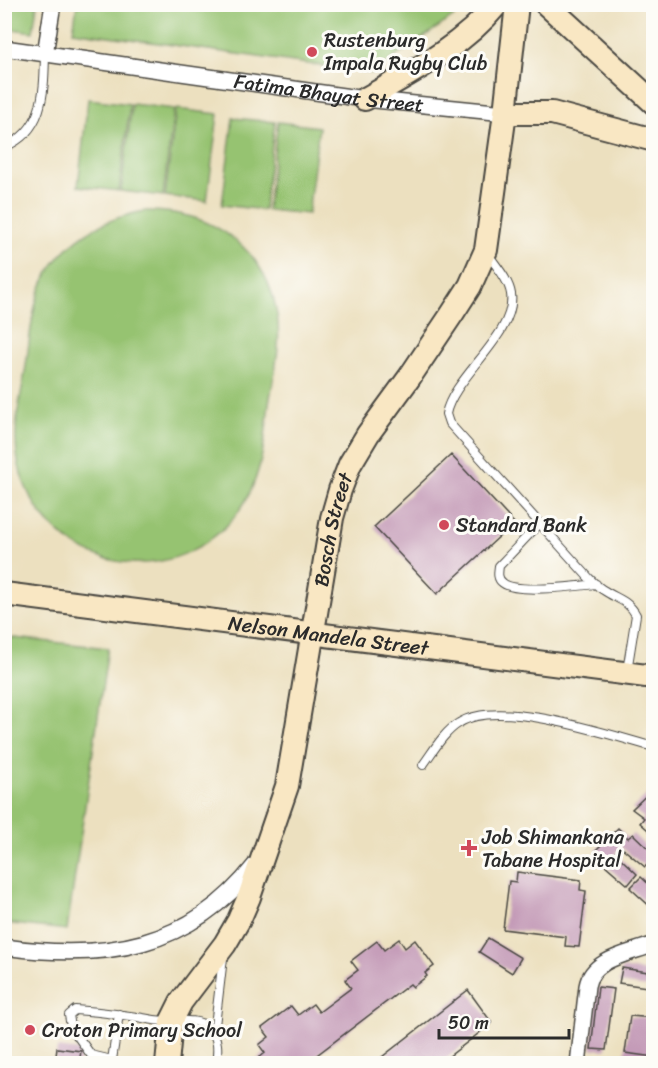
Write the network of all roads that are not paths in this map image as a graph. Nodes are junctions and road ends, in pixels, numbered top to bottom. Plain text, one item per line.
1 (53, 4) edge
2 (497, 4) edge
3 (517, 4) edge
4 (546, 4) edge
5 (4, 48) edge
6 (45, 54) junction
7 (365, 99) junction
8 (654, 103) edge
9 (505, 113) junction
10 (654, 140) edge
11 (4, 147) edge
12 (486, 250) junction
13 (540, 523) junction
14 (596, 584) junction
15 (4, 594) edge
16 (314, 633) junction
17 (627, 674) junction
18 (654, 677) edge
19 (654, 747) edge
20 (423, 765) dead end
21 (265, 853) junction
22 (225, 944) junction
23 (654, 944) edge
24 (4, 947) edge
25 (119, 1014) junction
26 (171, 1022) junction
27 (214, 1034) junction
28 (167, 1064) edge
29 (216, 1064) edge
30 (578, 1064) edge

1 - 6 street
2 - 7 main road
3 - 9 main road, Bosch Street
4 - 8 main road
5 - 6 street, Fatima Bhayat Street
6 - 7 street, Fatima Bhayat Street
6 - 11 lane
7 - 9 street, Fatima Bhayat Street
9 - 10 main road, Fatima Bhayat Street
9 - 12 main road, Bosch Street
12 - 13 lane
12 - 16 main road, Bosch Street
13 - 14 lane
13 - 14 lane
14 - 17 lane
15 - 16 main road, Nelson Mandela Street
16 - 17 main road, Nelson Mandela Street
16 - 21 main road, Bosch Street
17 - 18 main road, Nelson Mandela Street
19 - 20 lane
21 - 22 main road, Bosch Street
21 - 24 street
22 - 26 main road, Bosch Street
22 - 27 lane
23 - 30 street
25 - 25 lane
25 - 26 lane
26 - 27 lane
26 - 28 main road, Bosch Street
27 - 29 lane

